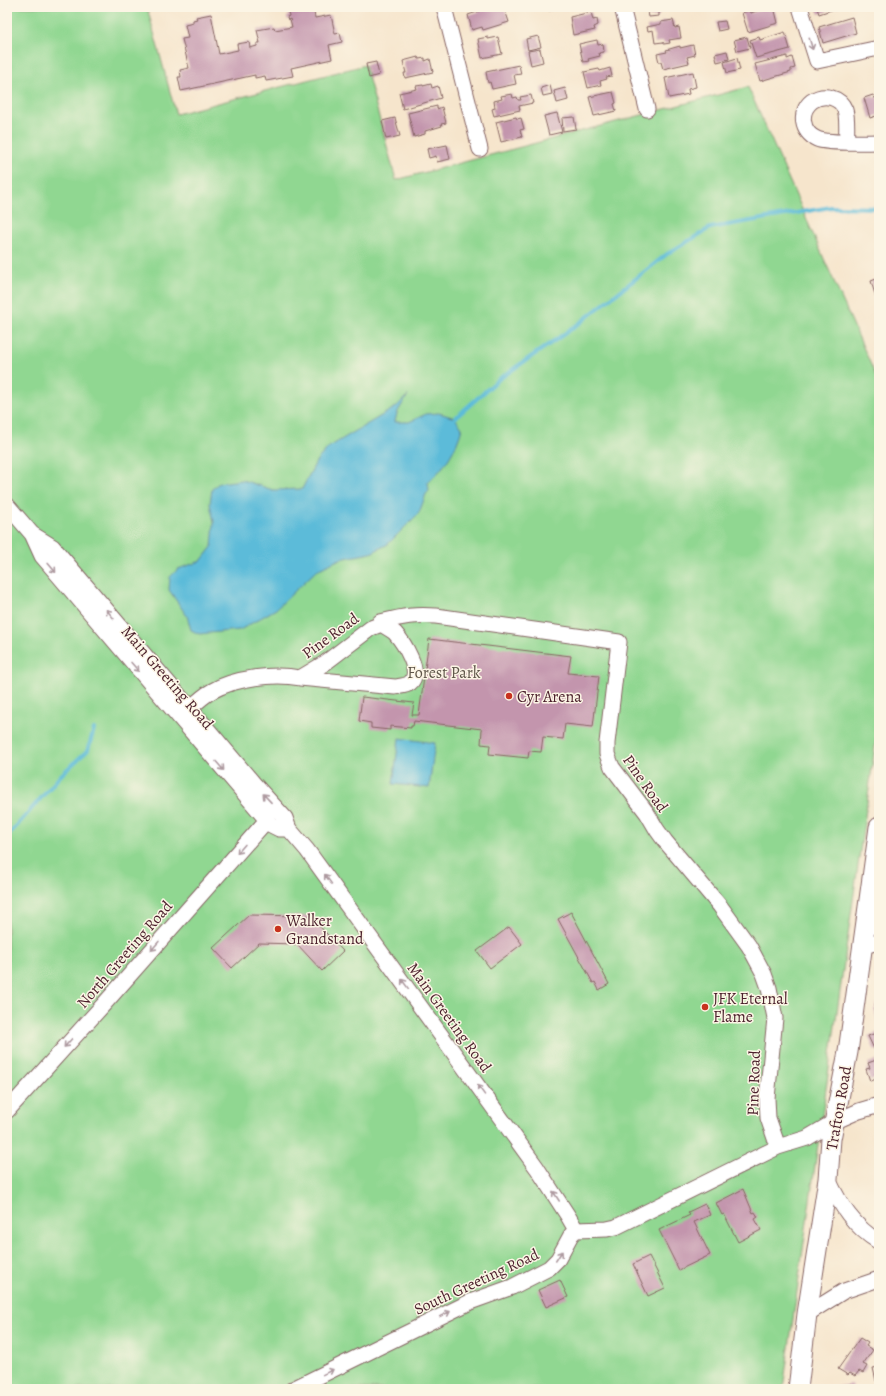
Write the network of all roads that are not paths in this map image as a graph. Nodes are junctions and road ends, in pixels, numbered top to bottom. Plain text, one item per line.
1 (444, 7) edge
2 (622, 7) edge
3 (800, 7) edge
4 (879, 48) edge
5 (647, 108) dead end
6 (847, 141) dead end
7 (879, 142) edge
8 (480, 149) dead end
9 (7, 505) edge
10 (380, 622) junction
11 (300, 678) junction
12 (185, 713) junction
13 (267, 820) junction
14 (879, 827) edge
15 (289, 829) junction
16 (871, 944) edge
17 (879, 1105) edge
18 (7, 1111) edge
19 (834, 1122) junction
20 (778, 1147) junction
21 (828, 1180) junction
22 (576, 1230) junction
23 (879, 1242) edge
24 (879, 1279) edge
25 (807, 1314) junction
26 (294, 1389) edge
27 (798, 1389) edge

1 - 8 street
2 - 5 street
3 -> 4 street
6 - 7 street
9 - 12 street, Main Greeting Road
10 - 11 street, Pine Road
10 - 11 street, Pine Road
10 - 20 street, Pine Road
11 - 12 street, Pine Road
12 -> 13 street, Main Greeting Road
15 -> 12 street, Main Greeting Road
13 - 15 street, Main Greeting Road
13 -> 18 street, North Greeting Road
14 - 16 street, Trafton Road
22 -> 15 street, Main Greeting Road
16 - 19 street, Trafton Road
17 - 19 street
19 - 20 street
19 - 21 street, Trafton Road
20 - 22 street
21 - 23 street
21 - 25 street, Trafton Road
26 -> 22 street, South Greeting Road
24 - 25 street
25 - 27 street, Trafton Road

